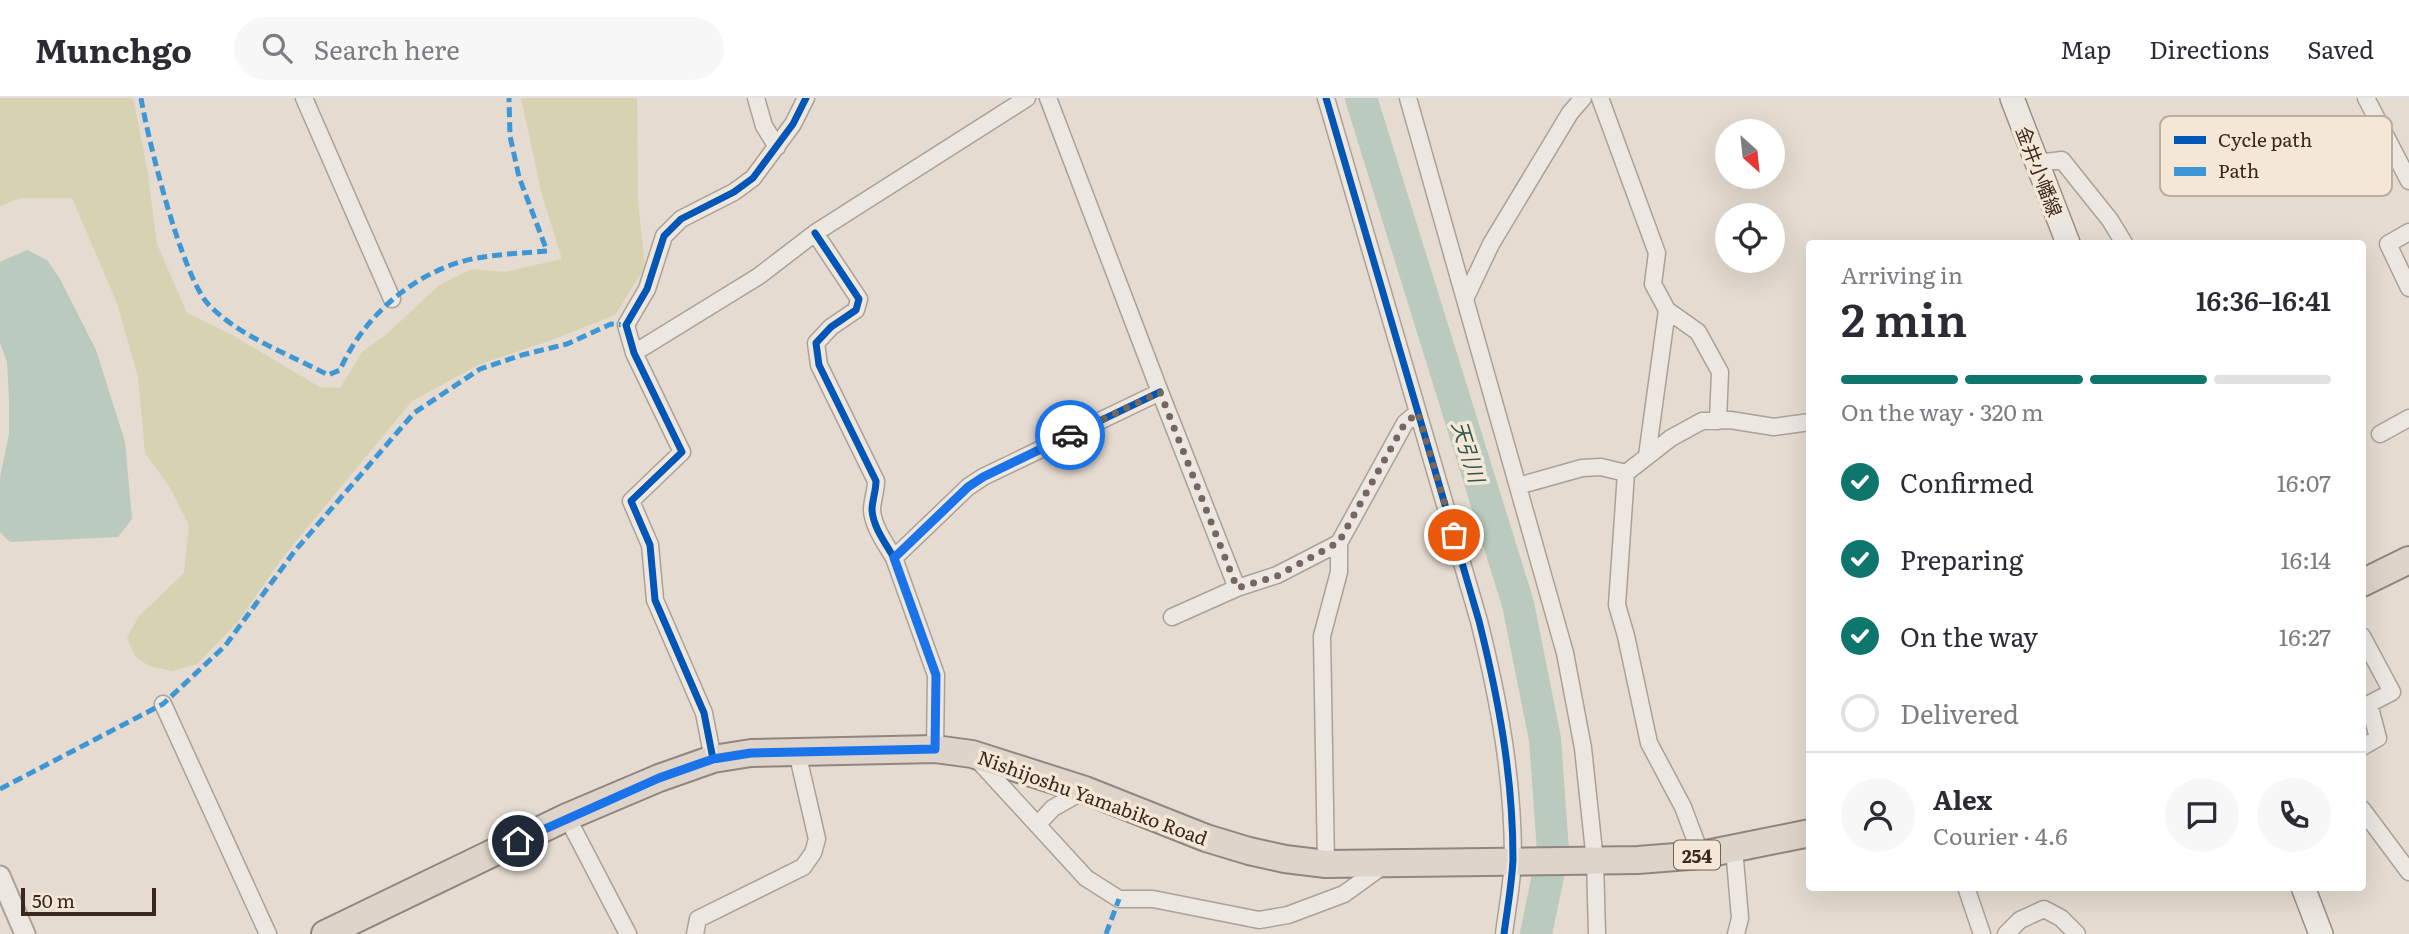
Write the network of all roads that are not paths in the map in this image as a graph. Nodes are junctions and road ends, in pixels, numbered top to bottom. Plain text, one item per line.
1 (304, 98) edge
2 (755, 98) edge
3 (806, 98) edge
4 (1027, 98) edge
5 (1048, 98) edge
6 (1326, 98) edge
7 (1408, 98) edge
8 (1583, 98) edge
9 (1600, 98) edge
10 (2011, 98) edge
11 (2366, 98) edge
12 (2375, 116) edge
13 (777, 147) junction
14 (2392, 148) edge
15 (2037, 163) junction
16 (2409, 181) edge
17 (2409, 232) edge
18 (815, 233) junction
19 (2067, 240) edge
20 (2122, 240) edge
21 (2409, 288) edge
22 (392, 299) dead end
23 (1465, 299) junction
24 (1667, 310) junction
25 (634, 352) junction
26 (1160, 392) junction
27 (1418, 413) junction
28 (2409, 418) edge
29 (1718, 421) junction
30 (1806, 423) edge
31 (2380, 434) dead end
32 (1647, 456) junction
33 (1626, 473) junction
34 (1518, 486) junction
35 (1339, 542) junction
36 (894, 558) junction
37 (2409, 560) edge
38 (2366, 581) edge
39 (1237, 588) junction
40 (1172, 617) dead end
41 (2366, 643) edge
42 (163, 704) dead end
43 (2366, 745) edge
44 (935, 749) junction
45 (797, 752) junction
46 (972, 754) junction
47 (713, 759) junction
48 (1085, 790) junction
49 (2366, 814) edge
50 (566, 817) junction
51 (1038, 825) junction
52 (1806, 834) edge
53 (1734, 848) junction
54 (1701, 855) junction
55 (1589, 862) junction
56 (1516, 863) junction
57 (1326, 864) junction
58 (1384, 865) junction
59 (2409, 872) edge
60 (0, 876) edge
61 (1967, 891) edge
62 (2305, 891) edge
63 (25, 934) edge
64 (268, 934) edge
65 (325, 934) edge
66 (628, 934) edge
67 (695, 934) edge
68 (1504, 934) edge
69 (1597, 934) edge
70 (1736, 934) edge
71 (1982, 934) edge
72 (2006, 934) edge
73 (2077, 934) edge
74 (2321, 934) edge

1 - 22 street
2 - 13 street
3 - 13 street
4 - 18 street
5 - 26 street
6 - 27 street
7 - 23 street
8 - 23 street
9 - 24 street
10 - 15 main road, 金井小幡線
11 - 12 street
13 - 25 street
14 - 16 street
15 - 19 main road, 金井小幡線
15 - 20 street
17 - 21 street
18 - 25 street
18 - 36 street
23 - 34 street
24 - 29 street
24 - 32 street
25 - 47 street
26 - 36 street
26 - 39 street
27 - 35 street
27 - 56 street
28 - 31 street
29 - 30 street
29 - 32 street
32 - 33 street
33 - 34 street
33 - 54 street
34 - 55 street
35 - 39 street
35 - 57 street
36 - 44 street
37 - 38 highway
39 - 40 street
41 - 43 street
42 - 64 street
44 - 45 highway, Nishijoshu Yamabiko Road / 254
44 - 46 highway, Nishijoshu Yamabiko Road / 254
45 - 47 highway, Nishijoshu Yamabiko Road / 254
45 - 67 street
46 - 48 highway, Nishijoshu Yamabiko Road / 254
46 - 51 street
47 - 50 highway, Nishijoshu Yamabiko Road / 254
48 - 51 street
48 - 57 highway, Nishijoshu Yamabiko Road / 254
49 - 59 street
50 - 65 highway, Nishijoshu Yamabiko Road / 254
50 - 66 street
51 - 58 street
52 - 53 highway, 254
53 - 54 highway, 254
53 - 70 street
54 - 55 highway, 254
55 - 56 highway, 254
55 - 69 street
56 - 58 highway, Nishijoshu Yamabiko Road / 254
56 - 68 street
57 - 58 highway, Nishijoshu Yamabiko Road / 254
60 - 63 street
61 - 71 street
62 - 74 main road
72 - 73 street

